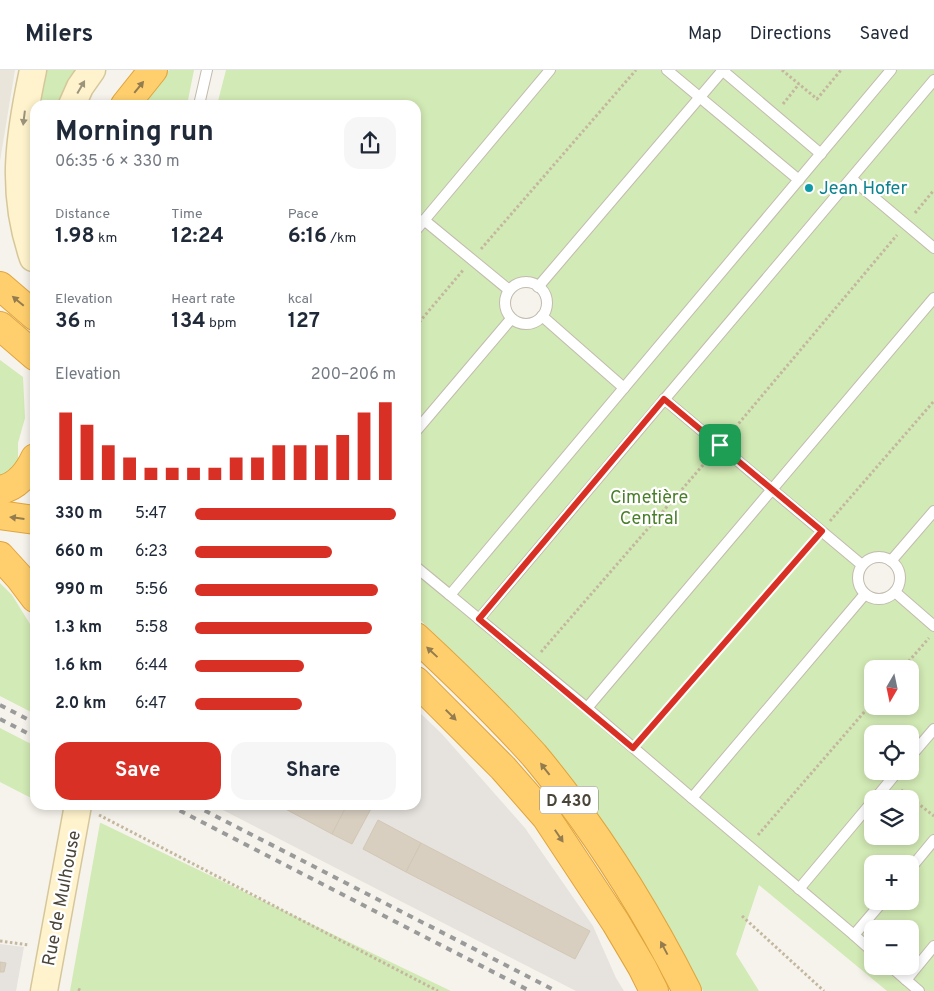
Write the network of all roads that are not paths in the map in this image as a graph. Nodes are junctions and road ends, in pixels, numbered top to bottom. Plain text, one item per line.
1 (32, 70) edge
2 (92, 70) edge
3 (153, 70) edge
4 (207, 70) edge
5 (550, 70) edge
6 (668, 70) edge
7 (723, 70) edge
8 (891, 70) edge
9 (934, 80) edge
10 (700, 98) junction
11 (74, 100) edge
12 (128, 100) edge
13 (200, 100) edge
14 (821, 154) junction
15 (852, 179) junction
16 (799, 180) junction
17 (424, 220) junction
18 (421, 224) edge
19 (30, 248) edge
20 (934, 248) edge
21 (0, 286) edge
22 (538, 287) junction
23 (509, 290) junction
24 (934, 298) edge
25 (30, 312) edge
26 (542, 316) junction
27 (511, 319) junction
28 (0, 326) edge
29 (0, 342) edge
30 (30, 352) edge
31 (30, 353) edge
32 (624, 388) junction
33 (664, 399) junction
34 (421, 425) edge
35 (30, 468) edge
36 (771, 489) junction
37 (0, 490) edge
38 (934, 511) edge
39 (0, 515) edge
40 (30, 519) edge
41 (0, 556) edge
42 (892, 561) junction
43 (862, 565) junction
44 (421, 571) edge
45 (30, 585) edge
46 (894, 592) junction
47 (865, 594) junction
48 (450, 595) junction
49 (479, 619) junction
50 (934, 626) edge
51 (421, 642) edge
52 (421, 686) edge
53 (587, 708) junction
54 (934, 729) edge
55 (919, 747) edge
56 (891, 780) edge
57 (882, 790) edge
58 (692, 798) junction
59 (87, 810) edge
60 (864, 812) edge
61 (934, 840) edge
62 (919, 858) edge
63 (799, 889) junction
64 (875, 910) edge
65 (854, 935) junction
66 (864, 944) edge
67 (934, 946) edge
68 (900, 975) edge
69 (906, 980) junction
70 (44, 991) edge
71 (654, 991) edge
72 (687, 991) edge
73 (919, 991) edge

1 -> 19 main road
11 -> 2 main road
12 -> 3 highway
4 - 13 lane
5 - 17 lane
6 - 10 lane
7 - 10 lane
7 - 14 lane
8 - 14 lane
9 - 15 lane
10 - 16 lane
10 - 22 lane
14 - 16 lane
15 - 20 lane
15 - 33 lane
16 - 32 lane
17 - 18 lane
17 - 23 lane
25 -> 21 highway
22 - 23 lane
22 - 26 lane
23 - 27 lane
24 - 36 lane
26 - 27 lane
26 - 32 lane
27 - 34 lane
28 - 30 highway
29 - 31 highway
32 - 48 lane
33 - 36 lane
33 - 49 lane
35 - 37 highway
36 - 43 lane
36 - 53 lane
38 - 42 lane
40 -> 39 highway
41 - 45 highway
42 - 43 lane
42 - 46 lane
43 - 47 lane
44 - 48 lane
46 - 47 lane
46 - 50 lane
47 - 58 lane
48 - 49 lane
49 - 53 lane
72 -> 51 highway, D 430
52 -> 71 highway, D 430
53 - 58 lane
54 - 55 lane
56 - 57 lane
58 - 63 lane
59 - 70 main road, Rue de Mulhouse
60 - 63 lane
61 - 62 lane
63 - 65 lane
64 - 65 lane
65 - 66 lane
67 - 69 lane
68 - 69 lane
69 - 73 lane

